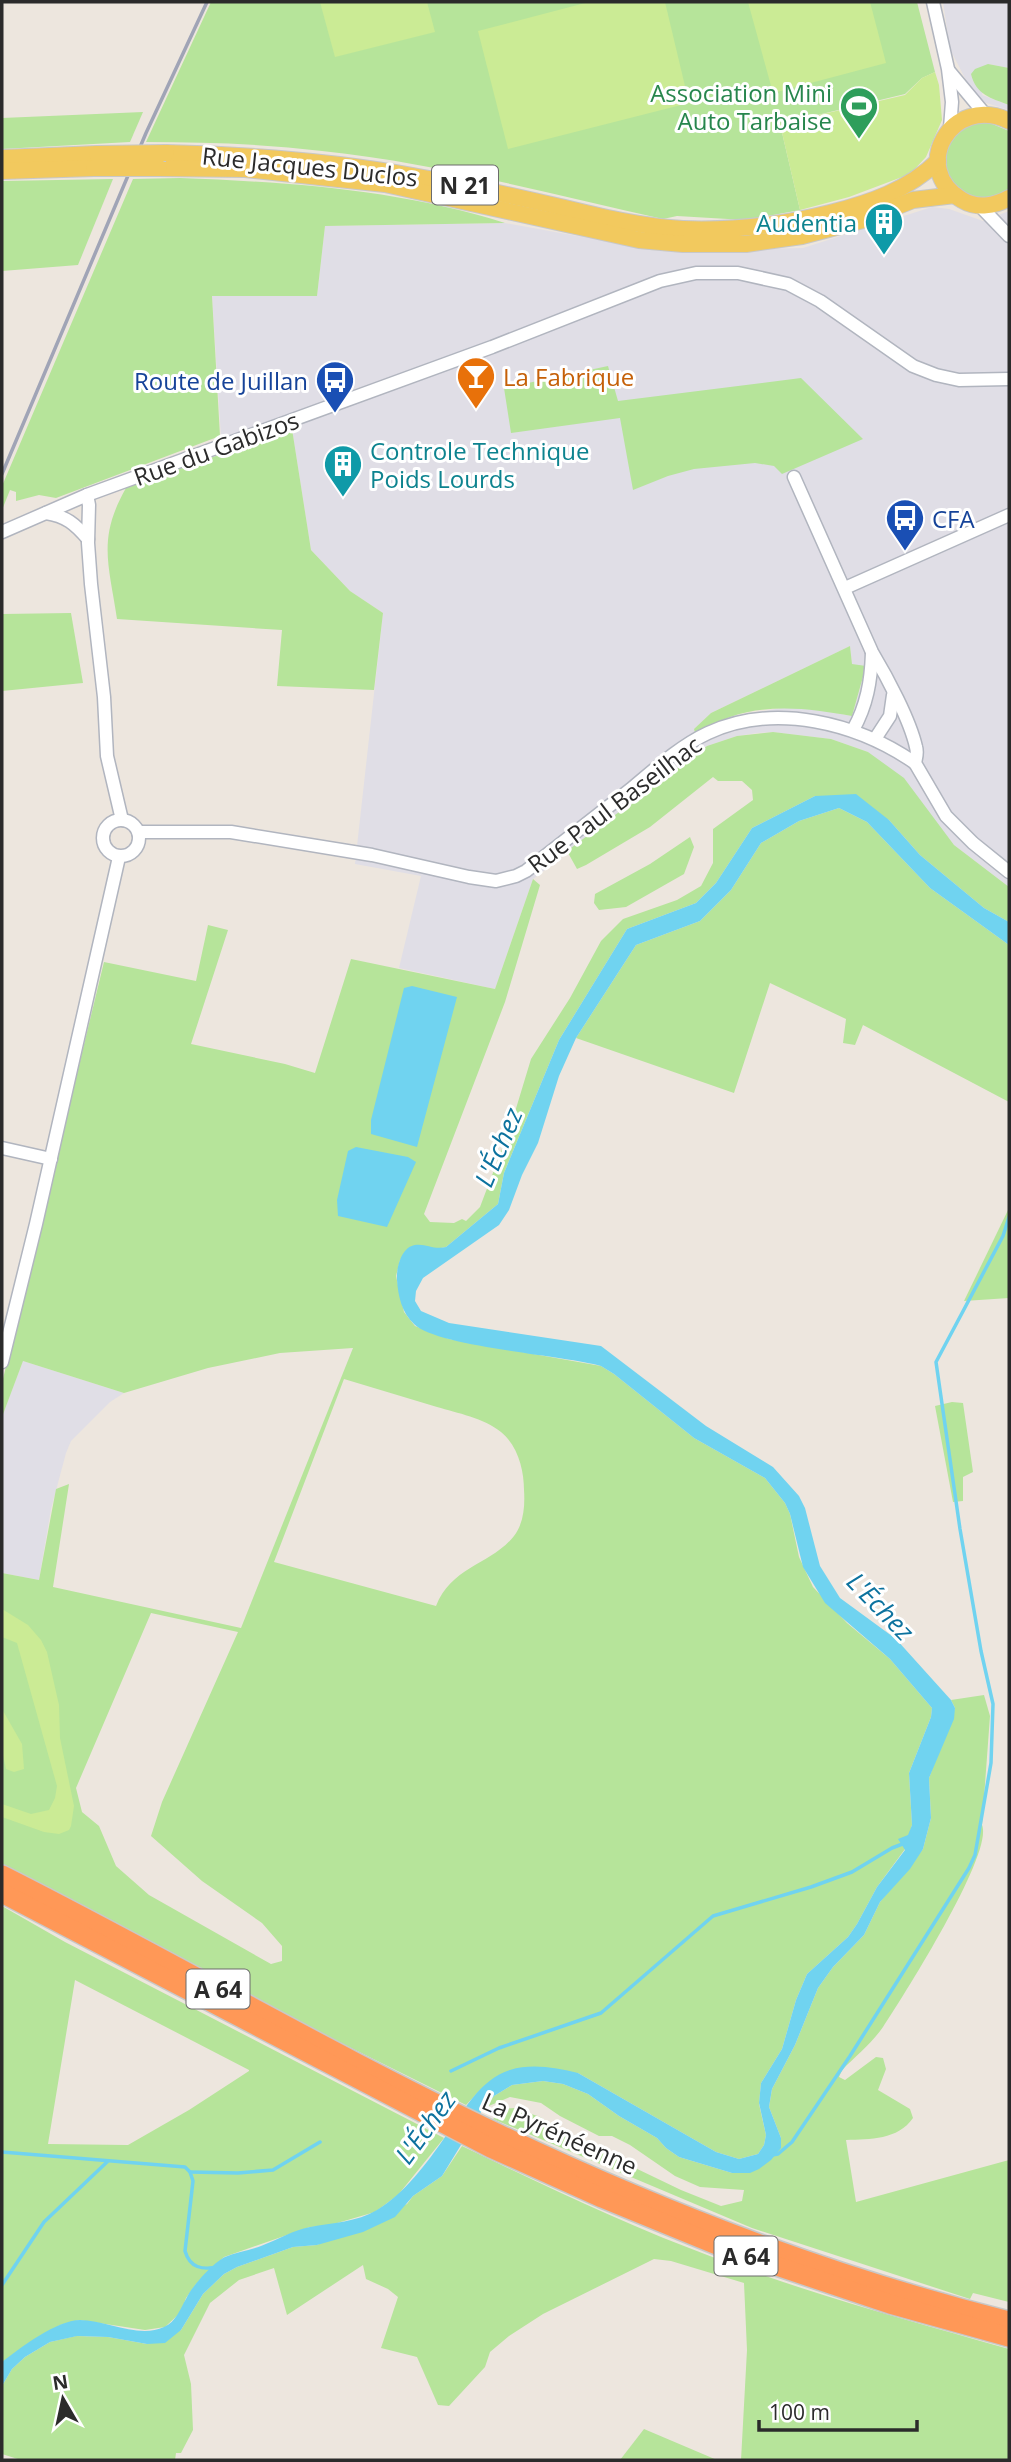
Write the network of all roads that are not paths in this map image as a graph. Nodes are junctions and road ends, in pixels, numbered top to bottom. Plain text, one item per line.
1 (933, 2) edge
2 (948, 69) junction
3 (984, 113) junction
4 (1009, 121) edge
5 (950, 128) junction
6 (2, 158) edge
7 (162, 160) junction
8 (938, 160) junction
9 (96, 161) junction
10 (2, 171) edge
11 (955, 195) junction
12 (1009, 198) edge
13 (980, 206) junction
14 (1009, 236) edge
15 (1009, 379) edge
16 (794, 477) dead end
17 (87, 495) junction
18 (42, 513) junction
19 (1009, 515) edge
20 (2, 532) edge
21 (88, 539) junction
22 (845, 588) junction
23 (872, 652) junction
24 (893, 693) junction
25 (853, 730) junction
26 (875, 739) junction
27 (915, 763) junction
28 (122, 820) junction
29 (139, 832) junction
30 (119, 857) junction
31 (1009, 872) edge
32 (2, 1149) edge
33 (51, 1159) junction
34 (2, 1362) edge
35 (2, 1875) edge
36 (2, 1893) edge
37 (432, 2109) junction
38 (495, 2141) junction
39 (1009, 2321) edge
40 (1009, 2337) edge

1 - 2 street
2 - 3 street
2 - 5 street
3 - 4 main road
3 - 5 main road
5 - 8 main road
6 - 9 main road, N 21
7 - 8 main road, Rue Jacques Duclos / N 21
7 - 9 main road, N 21, bridge
7 - 11 main road, Rue Jacques Duclos / N 21
8 - 11 main road
9 - 10 main road, N 21
11 - 13 main road
12 - 13 main road
13 - 14 street
15 - 17 street, Rue du Gabizos
16 - 22 street
17 - 18 street, Rue du Gabizos
17 - 21 street
18 - 20 street, Rue du Gabizos
18 - 21 street
19 - 22 street
21 - 28 street
22 - 23 street
23 - 24 street
23 - 25 street
24 - 26 street
24 - 27 street
25 - 26 street, Rue Paul Baseilhac
25 - 29 street, Rue Paul Baseilhac
26 - 27 street, Rue Paul Baseilhac
27 - 31 street
28 - 29 street
28 - 30 street
29 - 30 street
30 - 33 street
32 - 33 street
33 - 34 street
35 - 37 highway, La Pyrénéenne / A 64
36 - 37 highway, La Pyrénéenne / A 64
37 - 38 highway, La Pyrénéenne / A 64
38 - 39 highway, La Pyrénéenne / A 64
38 - 40 highway, La Pyrénéenne / A 64

